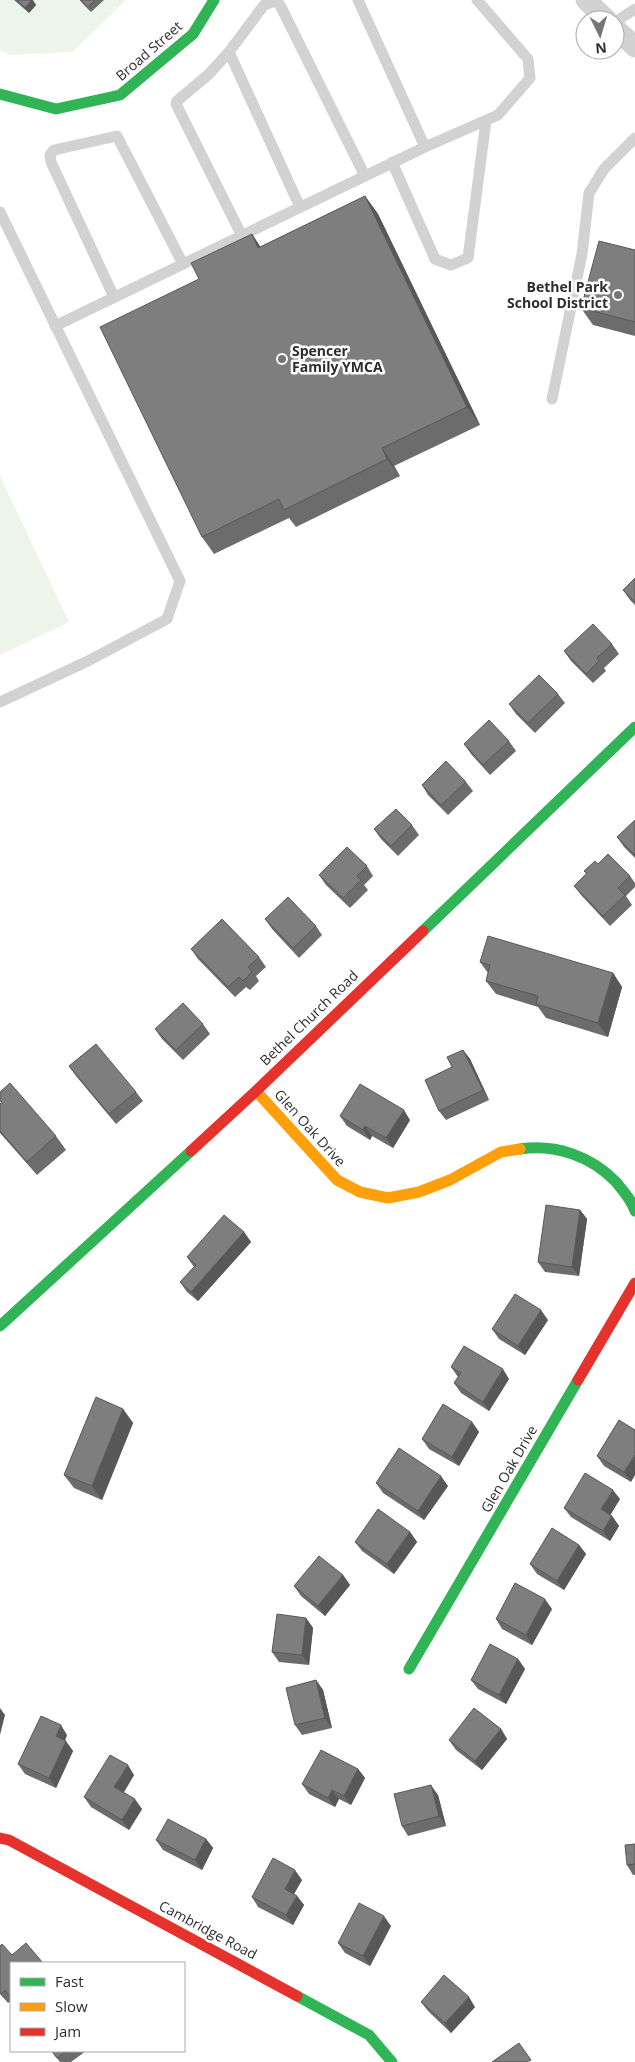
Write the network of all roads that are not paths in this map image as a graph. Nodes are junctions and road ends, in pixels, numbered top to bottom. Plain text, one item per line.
1 (214, 0) edge
2 (358, 0) edge
3 (477, 0) edge
4 (586, 0) edge
5 (596, 10) edge
6 (625, 38) edge
7 (635, 47) edge
8 (229, 52) junction
9 (0, 94) edge
10 (486, 121) junction
11 (635, 138) edge
12 (425, 147) junction
13 (392, 162) junction
14 (365, 176) junction
15 (300, 207) junction
16 (0, 212) edge
17 (242, 236) junction
18 (183, 264) junction
19 (114, 297) junction
20 (55, 326) junction
21 (552, 399) dead end
22 (0, 702) edge
23 (635, 728) edge
24 (256, 1091) junction
25 (635, 1211) edge
26 (635, 1283) edge
27 (0, 1326) edge
28 (409, 1669) dead end
29 (0, 1838) edge
30 (392, 2062) edge

1 - 9 street, Broad Street
2 - 12 lane
3 - 10 lane
4 - 5 street
6 - 7 street
8 - 14 lane
8 - 15 lane
8 - 17 lane
10 - 12 lane
10 - 13 lane
11 - 21 lane
12 - 13 lane
13 - 14 lane
14 - 15 lane
15 - 17 lane
16 - 20 lane
17 - 18 lane
18 - 19 lane
18 - 19 lane
19 - 20 lane
20 - 22 lane
23 - 24 street, Bethel Church Road
24 - 25 street, Glen Oak Drive
24 - 27 street, Bethel Church Road
26 - 28 street, Glen Oak Drive
29 - 30 street, Cambridge Road

